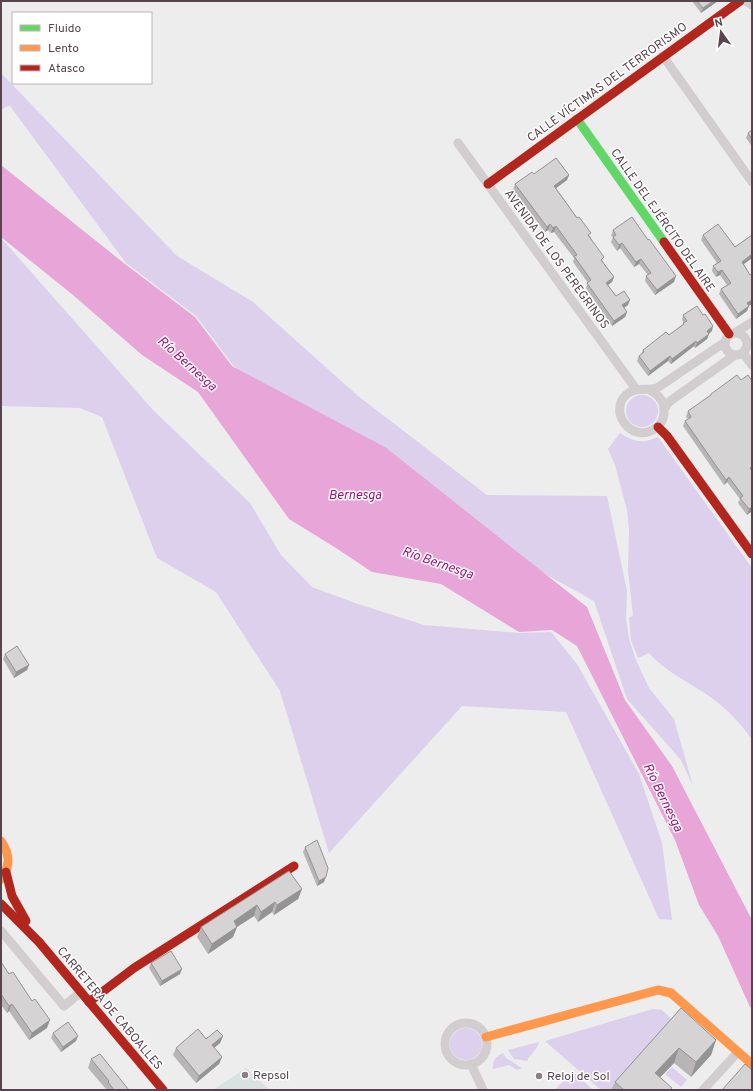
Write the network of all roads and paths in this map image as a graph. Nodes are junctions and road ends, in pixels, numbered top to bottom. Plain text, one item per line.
1 (740, 1) edge
2 (746, 1) edge
3 (752, 5) edge
4 (663, 56) junction
5 (576, 119) junction
6 (458, 143) dead end
7 (752, 182) edge
8 (488, 184) junction
9 (752, 322) edge
10 (730, 336) junction
11 (744, 348) edge
12 (752, 365) edge
13 (636, 389) junction
14 (650, 390) junction
15 (664, 409) junction
16 (658, 427) junction
17 (752, 554) edge
18 (1, 841) edge
19 (294, 866) dead end
20 (4, 876) edge
21 (1, 904) edge
22 (1, 931) edge
23 (39, 942) junction
24 (81, 992) junction
25 (89, 1002) junction
26 (486, 1037) junction
27 (738, 1052) junction
28 (471, 1064) junction
29 (752, 1064) edge
30 (163, 1090) edge
31 (483, 1090) edge
32 (703, 1090) edge

1 - 4 street, CALLE VÍCTIMAS DEL TERRORISMO
2 - 3 street
4 - 5 street, CALLE VÍCTIMAS DEL TERRORISMO
4 - 7 street
5 - 8 street, CALLE VÍCTIMAS DEL TERRORISMO
5 - 10 street, CALLE DEL EJÉRCITO DEL AIRE
6 - 8 street, AVENIDA DE LOS PEREGRINOS
8 - 13 street, AVENIDA DE LOS PEREGRINOS
9 - 10 street
10 - 11 street
10 - 11 street
10 - 14 street
11 - 12 street
11 - 15 street
13 - 14 street
13 - 16 street
14 - 15 street
15 - 16 street
16 - 17 street
18 - 20 street, CARRETERA DE CABOALLES
19 - 25 street
20 - 23 street, CARRETERA DE CABOALLES
21 - 23 street, CARRETERA DE CABOALLES
22 - 24 street
23 - 24 street, CARRETERA DE CABOALLES
24 - 25 street, CARRETERA DE CABOALLES
25 - 30 street, CARRETERA DE CABOALLES
26 - 27 street
26 - 28 street
26 - 28 street
27 - 29 street
27 - 32 street
28 - 31 street

